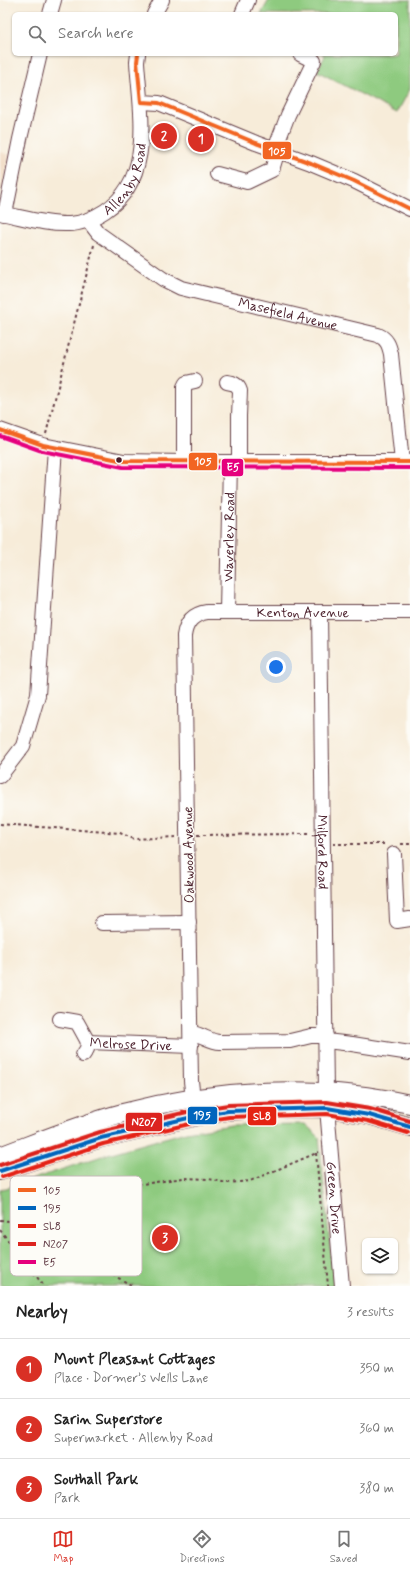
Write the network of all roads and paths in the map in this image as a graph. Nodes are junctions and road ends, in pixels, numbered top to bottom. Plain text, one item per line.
1 (54, 0) edge
2 (162, 0) edge
3 (248, 0) edge
4 (51, 12) edge
5 (155, 12) edge
6 (243, 12) edge
7 (40, 56) edge
8 (138, 56) edge
9 (304, 56) edge
10 (141, 102) junction
11 (276, 150) junction
12 (217, 174) dead end
13 (410, 210) edge
14 (3, 213) edge
15 (88, 220) junction
16 (98, 232) junction
17 (195, 381) dead end
18 (227, 382) dead end
19 (0, 430) edge
20 (49, 447) junction
21 (184, 462) junction
22 (235, 462) junction
23 (406, 462) edge
24 (227, 612) junction
25 (320, 612) junction
26 (410, 612) edge
27 (196, 615) joint
28 (0, 776) edge
29 (0, 824) edge
30 (188, 836) junction
31 (323, 839) junction
32 (410, 844) edge
33 (394, 847) junction
34 (404, 920) edge
35 (189, 922) junction
36 (102, 923) dead end
37 (60, 1020) dead end
38 (326, 1039) junction
39 (191, 1040) junction
40 (410, 1053) edge
41 (193, 1099) junction
42 (326, 1100) junction
43 (410, 1104) edge
44 (124, 1113) junction
45 (407, 1126) edge
46 (128, 1132) junction
47 (330, 1150) junction
48 (316, 1153) junction
49 (0, 1156) edge
50 (0, 1171) edge
51 (142, 1183) edge
52 (0, 1220) edge
53 (9, 1221) edge
54 (0, 1230) edge
55 (10, 1243) edge
56 (36, 1276) edge
57 (115, 1276) edge
58 (44, 1286) edge
59 (133, 1286) edge
60 (328, 1286) edge
61 (342, 1286) edge

1 - 4 street
2 - 5 street
3 - 6 street
7 - 14 street
8 - 10 street, Allenby Road
9 - 11 street
10 - 11 street
10 - 15 street, Allenby Road
11 - 12 street
11 - 13 street
14 - 15 street, Allenby Road
15 - 16 street, Masefield Avenue
16 - 20 path
16 - 23 street, Masefield Avenue
17 - 21 street
18 - 22 street, Waverley Road
19 - 20 street
20 - 21 street
20 - 28 street
21 - 22 street
22 - 23 street
22 - 24 street, Waverley Road
24 - 25 street, Kenton Avenue
24 - 27 street, Kenton Avenue
25 - 26 street, Kenton Avenue
25 - 31 street, Milford Road
27 - 30 street, Oakwood Avenue
29 - 30 path
30 - 31 path
30 - 35 street, Oakwood Avenue
31 - 33 path
31 - 38 street, Milford Road
32 - 33 path
33 - 34 street
35 - 36 street
35 - 39 street, Oakwood Avenue
37 - 39 street, Melrose Drive
38 - 39 street, Melrose Drive
38 - 40 street, Melrose Drive
38 - 42 street, Milford Road
39 - 41 street, Oakwood Avenue
41 - 42 main road
41 - 44 main road
42 - 43 main road
42 - 45 main road
42 - 46 main road
42 - 47 street, Green Drive
43 - 45 main road
44 - 46 main road
44 - 49 main road
46 - 50 main road
47 - 48 path
47 - 61 street, Green Drive
48 - 51 path
48 - 60 path
52 - 53 path
54 - 55 path
56 - 58 path
57 - 59 path

